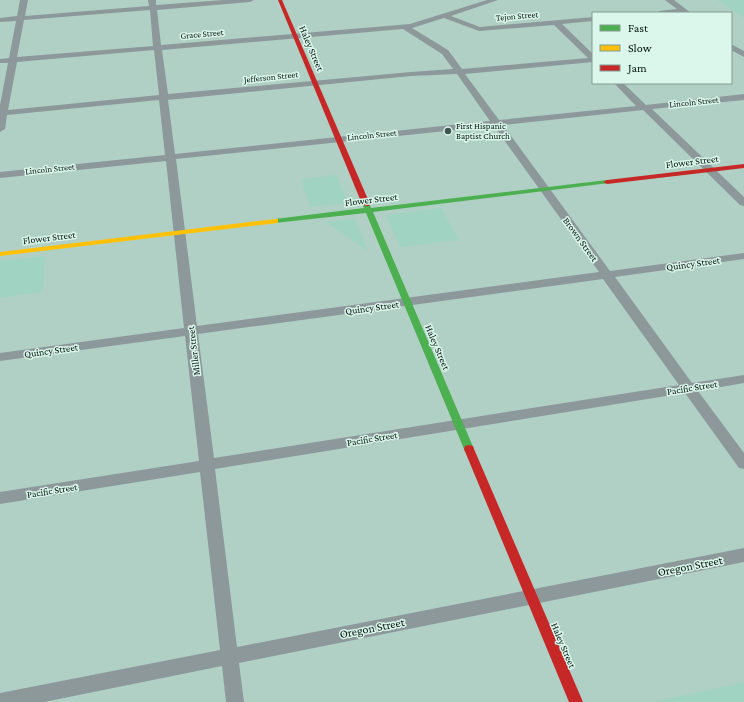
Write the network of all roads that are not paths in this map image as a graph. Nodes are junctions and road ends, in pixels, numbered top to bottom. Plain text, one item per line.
1 (24, 0) edge
2 (250, 0) edge
3 (280, 0) edge
4 (494, 0) edge
5 (670, 0) edge
6 (152, 4) edge
7 (685, 12) edge
8 (445, 16) junction
9 (20, 18) junction
10 (592, 19) edge
11 (0, 20) edge
12 (557, 23) junction
13 (405, 27) junction
14 (295, 36) junction
15 (744, 46) edge
16 (732, 47) edge
17 (157, 48) junction
18 (744, 56) edge
19 (592, 58) edge
20 (592, 59) edge
21 (13, 60) junction
22 (0, 61) edge
23 (457, 71) junction
24 (314, 83) junction
25 (619, 84) edge
26 (744, 97) edge
27 (164, 99) junction
28 (644, 107) junction
29 (1, 113) edge
30 (496, 122) junction
31 (0, 128) edge
32 (338, 139) junction
33 (170, 157) junction
34 (744, 166) edge
35 (710, 170) junction
36 (0, 174) edge
37 (545, 189) junction
38 (744, 203) edge
39 (368, 210) junction
40 (179, 233) junction
41 (0, 254) edge
42 (744, 256) edge
43 (607, 275) junction
44 (407, 302) junction
45 (191, 331) junction
46 (0, 357) edge
47 (744, 379) edge
48 (689, 387) junction
49 (459, 424) junction
50 (744, 464) edge
51 (207, 465) junction
52 (0, 498) edge
53 (744, 555) edge
54 (532, 597) junction
55 (230, 656) junction
56 (0, 702) edge
57 (235, 702) edge
58 (576, 702) edge

1 - 9 street
2 - 6 street
3 - 14 main road, Haley Street
4 - 8 street, Grace Street
5 - 7 street
6 - 9 street
6 - 17 street, Miller Street
8 - 12 street, Tejon Street
8 - 13 street, Grace Street
9 - 11 street
9 - 21 street
10 - 12 street, Tejon Street
12 - 19 street
13 - 14 street, Grace Street
13 - 23 street, Brown Street
14 - 17 street, Grace Street
14 - 24 main road, Haley Street
15 - 16 street
16 - 18 street
17 - 21 street, Grace Street
17 - 27 street, Miller Street
20 - 23 street, Jefferson Street
21 - 22 street, Grace Street
21 - 29 street
23 - 24 street, Jefferson Street
23 - 30 street, Brown Street
24 - 27 street, Jefferson Street
24 - 32 main road, Haley Street
25 - 28 street
26 - 28 street, Lincoln Street
27 - 29 street, Jefferson Street
27 - 33 street, Miller Street
28 - 30 street, Lincoln Street
28 - 35 street
29 - 31 street
30 - 32 street, Lincoln Street
30 - 37 street, Brown Street
32 - 33 street, Lincoln Street
32 - 39 main road, Haley Street
33 - 36 street, Lincoln Street
33 - 40 street, Miller Street
34 - 35 main road, Flower Street
35 - 37 main road, Flower Street
35 - 38 street
37 - 39 main road, Flower Street
37 - 43 street, Brown Street
39 - 40 main road, Flower Street
39 - 44 main road, Haley Street
40 - 41 main road, Flower Street
40 - 45 street, Miller Street
42 - 43 street, Quincy Street
43 - 44 street, Quincy Street
43 - 48 street, Brown Street
44 - 45 street, Quincy Street
44 - 49 main road, Haley Street
45 - 46 street, Quincy Street
45 - 51 street, Miller Street
47 - 48 street, Pacific Street
48 - 49 street, Pacific Street
48 - 50 street, Brown Street
49 - 51 street, Pacific Street
49 - 54 main road, Haley Street
51 - 52 street, Pacific Street
51 - 55 street, Miller Street
53 - 54 street, Oregon Street
54 - 55 street, Oregon Street
54 - 58 main road, Haley Street
55 - 56 street, Oregon Street
55 - 57 street, Miller Street

